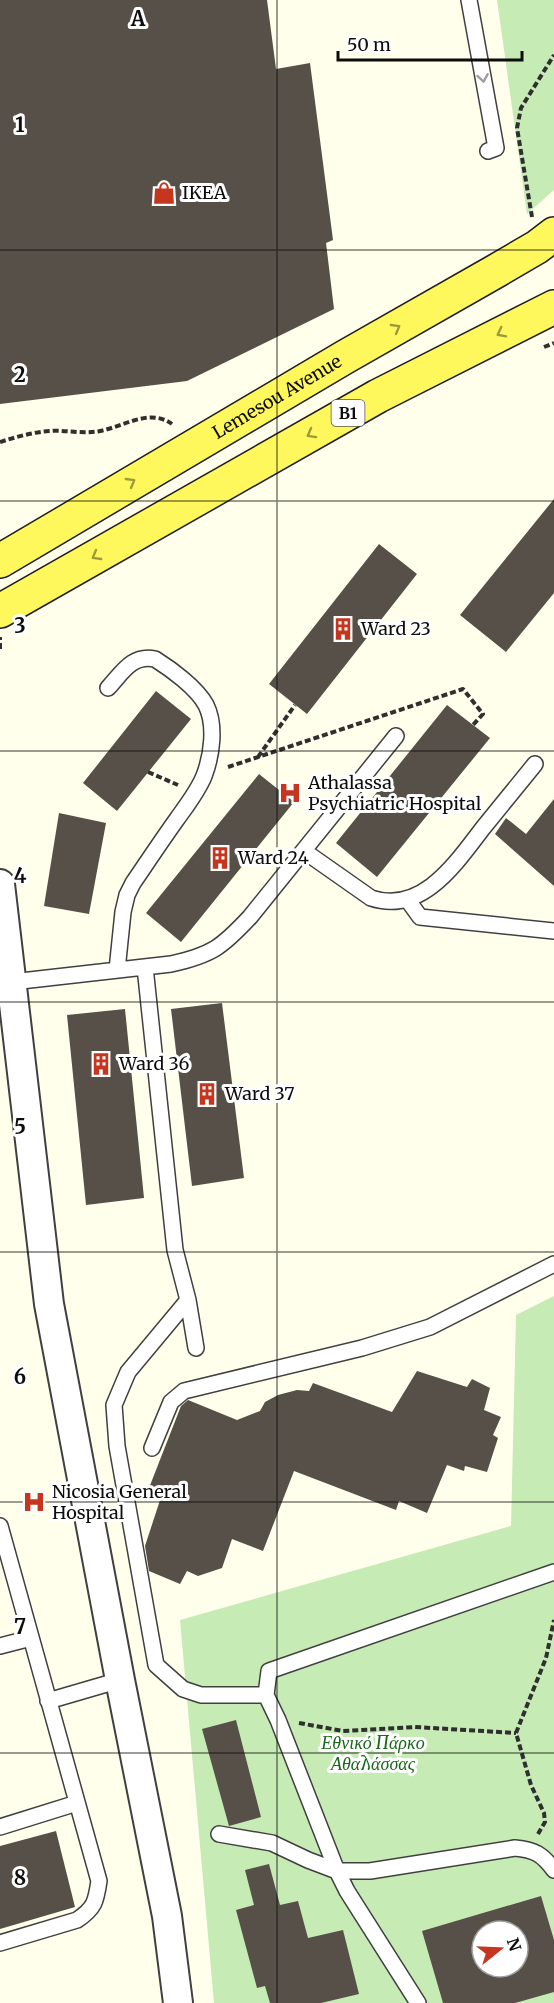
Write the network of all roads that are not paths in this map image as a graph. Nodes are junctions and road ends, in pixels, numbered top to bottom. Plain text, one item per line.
1 (469, 0) edge
2 (488, 151) dead end
3 (543, 229) edge
4 (554, 307) edge
5 (0, 561) edge
6 (0, 611) edge
7 (108, 688) dead end
8 (396, 736) dead end
9 (535, 764) dead end
10 (304, 851) junction
11 (0, 884) edge
12 (0, 891) edge
13 (407, 899) junction
14 (554, 931) edge
15 (145, 967) junction
16 (117, 970) junction
17 (12, 982) junction
18 (554, 1264) edge
19 (188, 1300) junction
20 (196, 1348) dead end
21 (152, 1448) dead end
22 (0, 1526) edge
23 (554, 1572) edge
24 (31, 1638) junction
25 (0, 1646) edge
26 (120, 1680) junction
27 (266, 1695) junction
28 (48, 1701) junction
29 (77, 1803) junction
30 (0, 1827) edge
31 (219, 1834) dead end
32 (337, 1870) junction
33 (554, 1870) edge
34 (0, 1943) edge
35 (178, 2003) edge
36 (418, 2003) edge

1 -> 2 lane
5 -> 3 main road, Lemesou Avenue
4 -> 6 main road, B1
7 - 16 lane
8 - 10 lane
9 - 13 lane
10 - 13 lane
10 - 15 lane
11 - 12 street
12 - 17 street
13 - 14 lane
15 - 16 lane
15 - 19 lane
16 - 17 lane
17 - 26 street
18 - 21 lane
19 - 20 lane
19 - 27 lane
22 - 24 lane
23 - 27 lane
24 - 25 lane
24 - 28 lane
26 - 28 lane
26 - 35 street
27 - 32 lane
28 - 29 lane
29 - 30 lane
29 - 34 lane
31 - 32 lane
32 - 33 lane
32 - 36 lane

